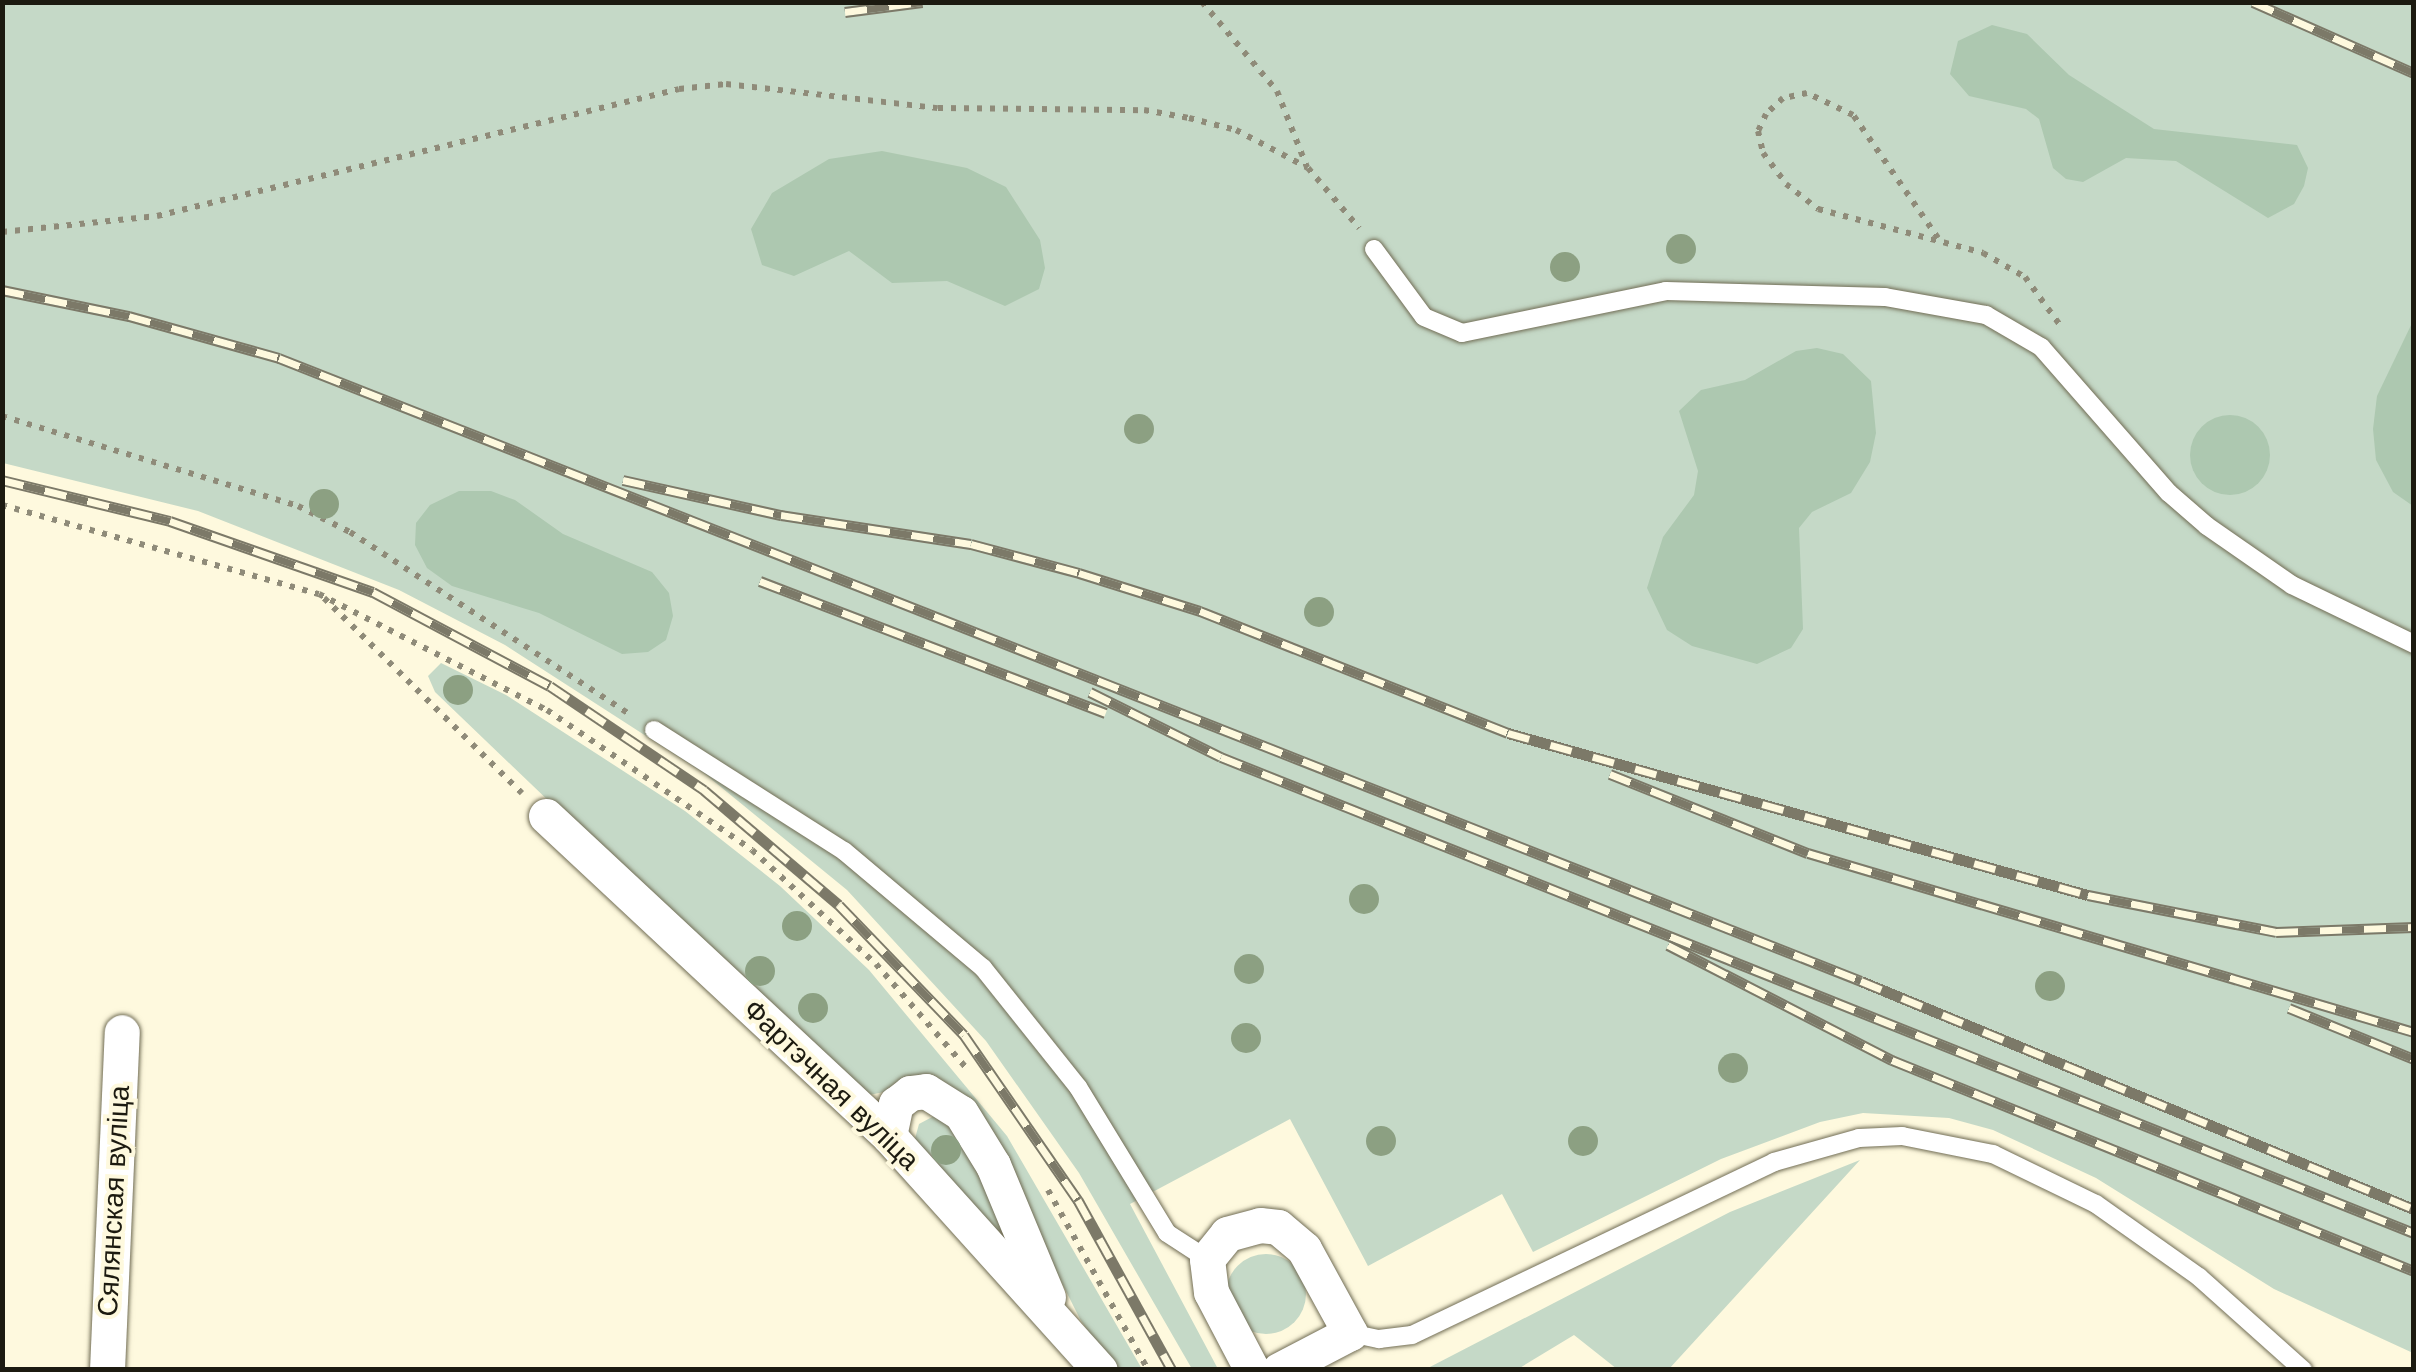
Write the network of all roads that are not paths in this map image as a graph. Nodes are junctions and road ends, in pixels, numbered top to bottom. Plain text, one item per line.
1 (1374, 249) road end
2 (2414, 644) edge
3 (654, 730) road end
4 (546, 816) road end
5 (122, 1032) dead end
6 (889, 1136) junction
7 (1207, 1259) junction
8 (1056, 1317) junction
9 (1350, 1333) junction
10 (107, 1370) edge
11 (1100, 1370) edge
12 (1252, 1370) edge
13 (1279, 1370) edge
14 (2303, 1370) edge

1 - 2 lane
3 - 7 lane
4 - 6 street, Фартэчная вуліца
5 - 10 street, Сялянская вуліца
6 - 8 street, Фартэчная вуліца
6 - 8 street
7 - 9 street
7 - 12 street
8 - 11 street, Фартэчная вуліца
9 - 13 street
9 - 14 lane

